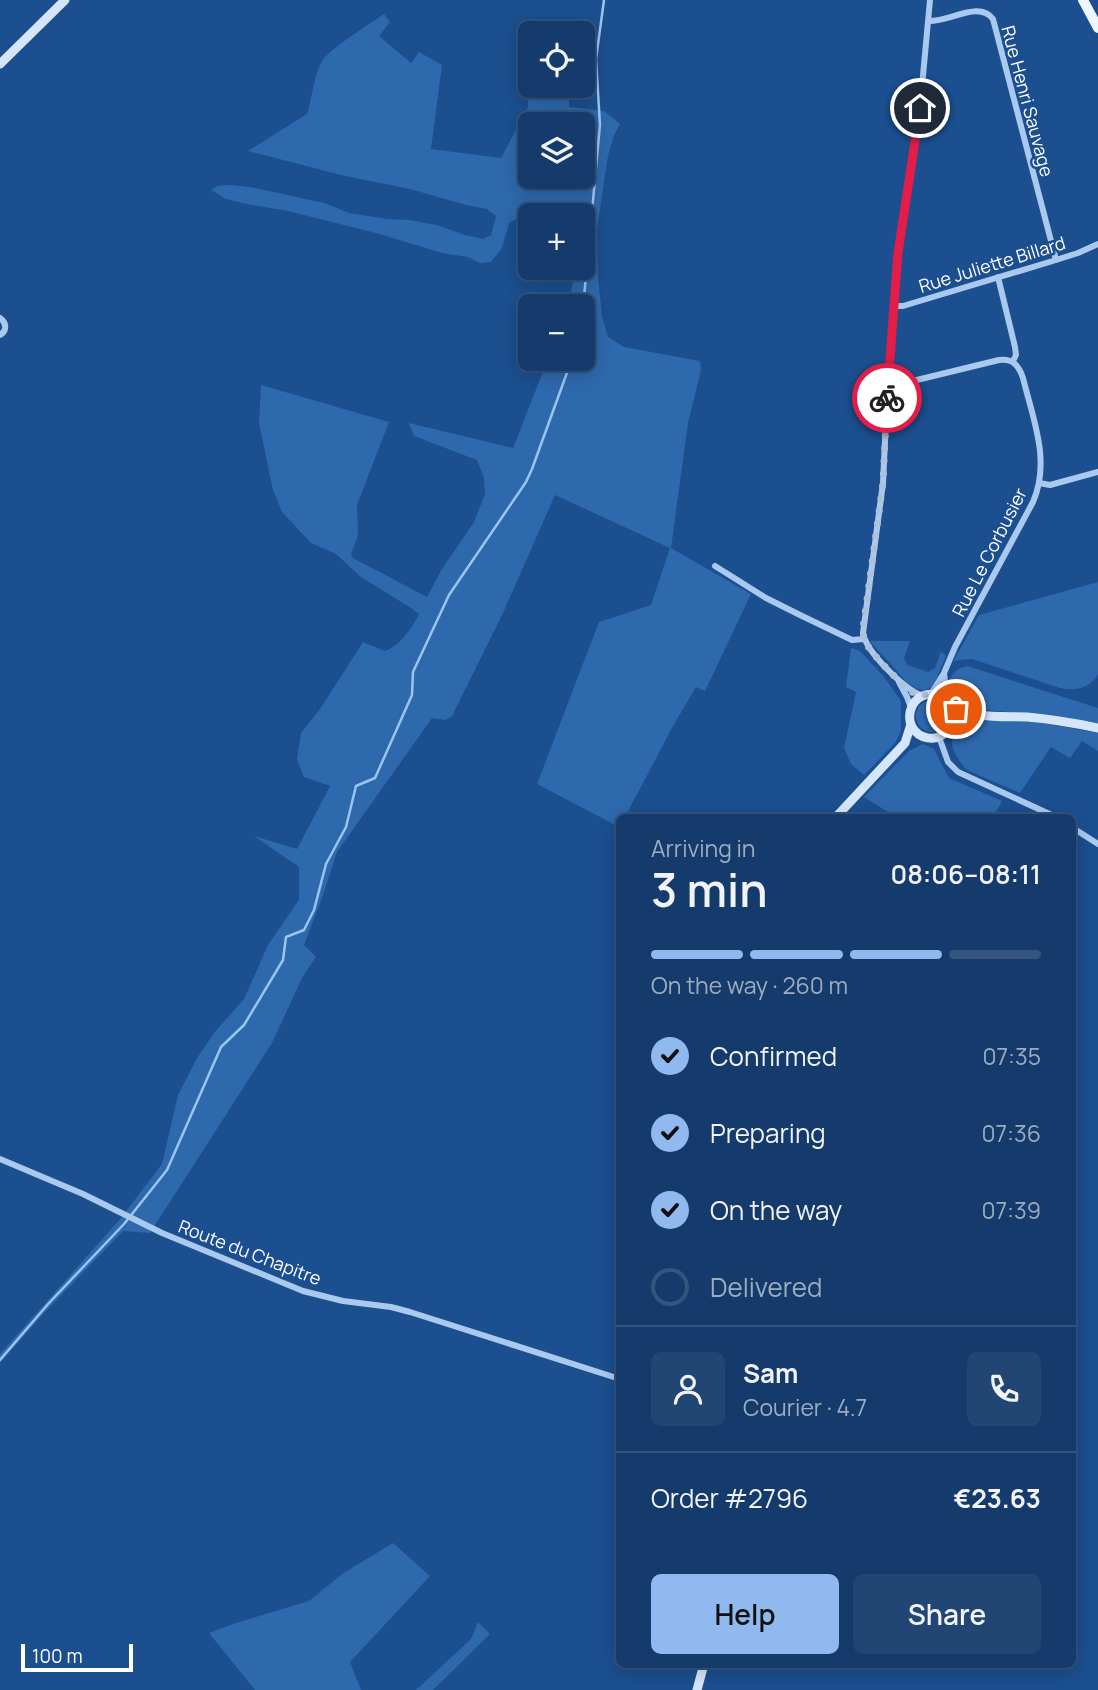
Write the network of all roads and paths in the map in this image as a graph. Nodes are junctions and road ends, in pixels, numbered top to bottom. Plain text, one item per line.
1 (65, 0) edge
2 (930, 0) edge
3 (1083, 0) edge
4 (928, 20) junction
5 (1098, 28) edge
6 (0, 64) edge
7 (1098, 244) edge
8 (1056, 260) junction
9 (998, 277) junction
10 (894, 306) junction
11 (0, 318) edge
12 (0, 335) edge
13 (1013, 361) junction
14 (888, 387) junction
15 (1098, 472) edge
16 (1039, 483) junction
17 (715, 566) dead end
18 (864, 639) junction
19 (944, 673) junction
20 (898, 680) junction
21 (927, 695) junction
22 (949, 704) junction
23 (911, 708) junction
24 (978, 716) junction
25 (911, 724) junction
26 (950, 728) junction
27 (1098, 728) edge
28 (926, 737) junction
29 (939, 737) junction
30 (896, 753) junction
31 (839, 814) edge
32 (1049, 814) edge
33 (1076, 830) edge
34 (1098, 844) edge
35 (0, 1159) edge
36 (616, 1378) edge
37 (703, 1668) edge
38 (697, 1690) edge

1 - 6 street
2 - 4 street
3 - 5 main road
4 - 8 street, Rue Henri Sauvage
4 - 10 street
7 - 8 street, Rue Juliette Billard
8 - 9 street, Rue Juliette Billard
9 - 10 street, Rue Juliette Billard
9 - 13 street, Rue Le Corbusier
10 - 14 street
11 - 12 street
13 - 14 street
13 - 16 street, Rue Le Corbusier
14 - 18 street
15 - 16 street
16 - 19 street, Rue Le Corbusier
17 - 18 street
18 - 20 street
19 - 21 street, Rue Le Corbusier
19 - 22 street, Rue Le Corbusier
20 - 21 street
20 - 23 street
21 - 22 street
21 - 23 street
22 - 24 street
22 - 26 street
23 - 25 street
24 - 26 street
24 - 27 street
25 - 28 street
25 - 30 street
26 - 29 street
28 - 29 street
28 - 30 street
29 - 32 street
30 - 31 street
33 - 34 street
35 - 36 street, Route du Chapitre
37 - 38 street

